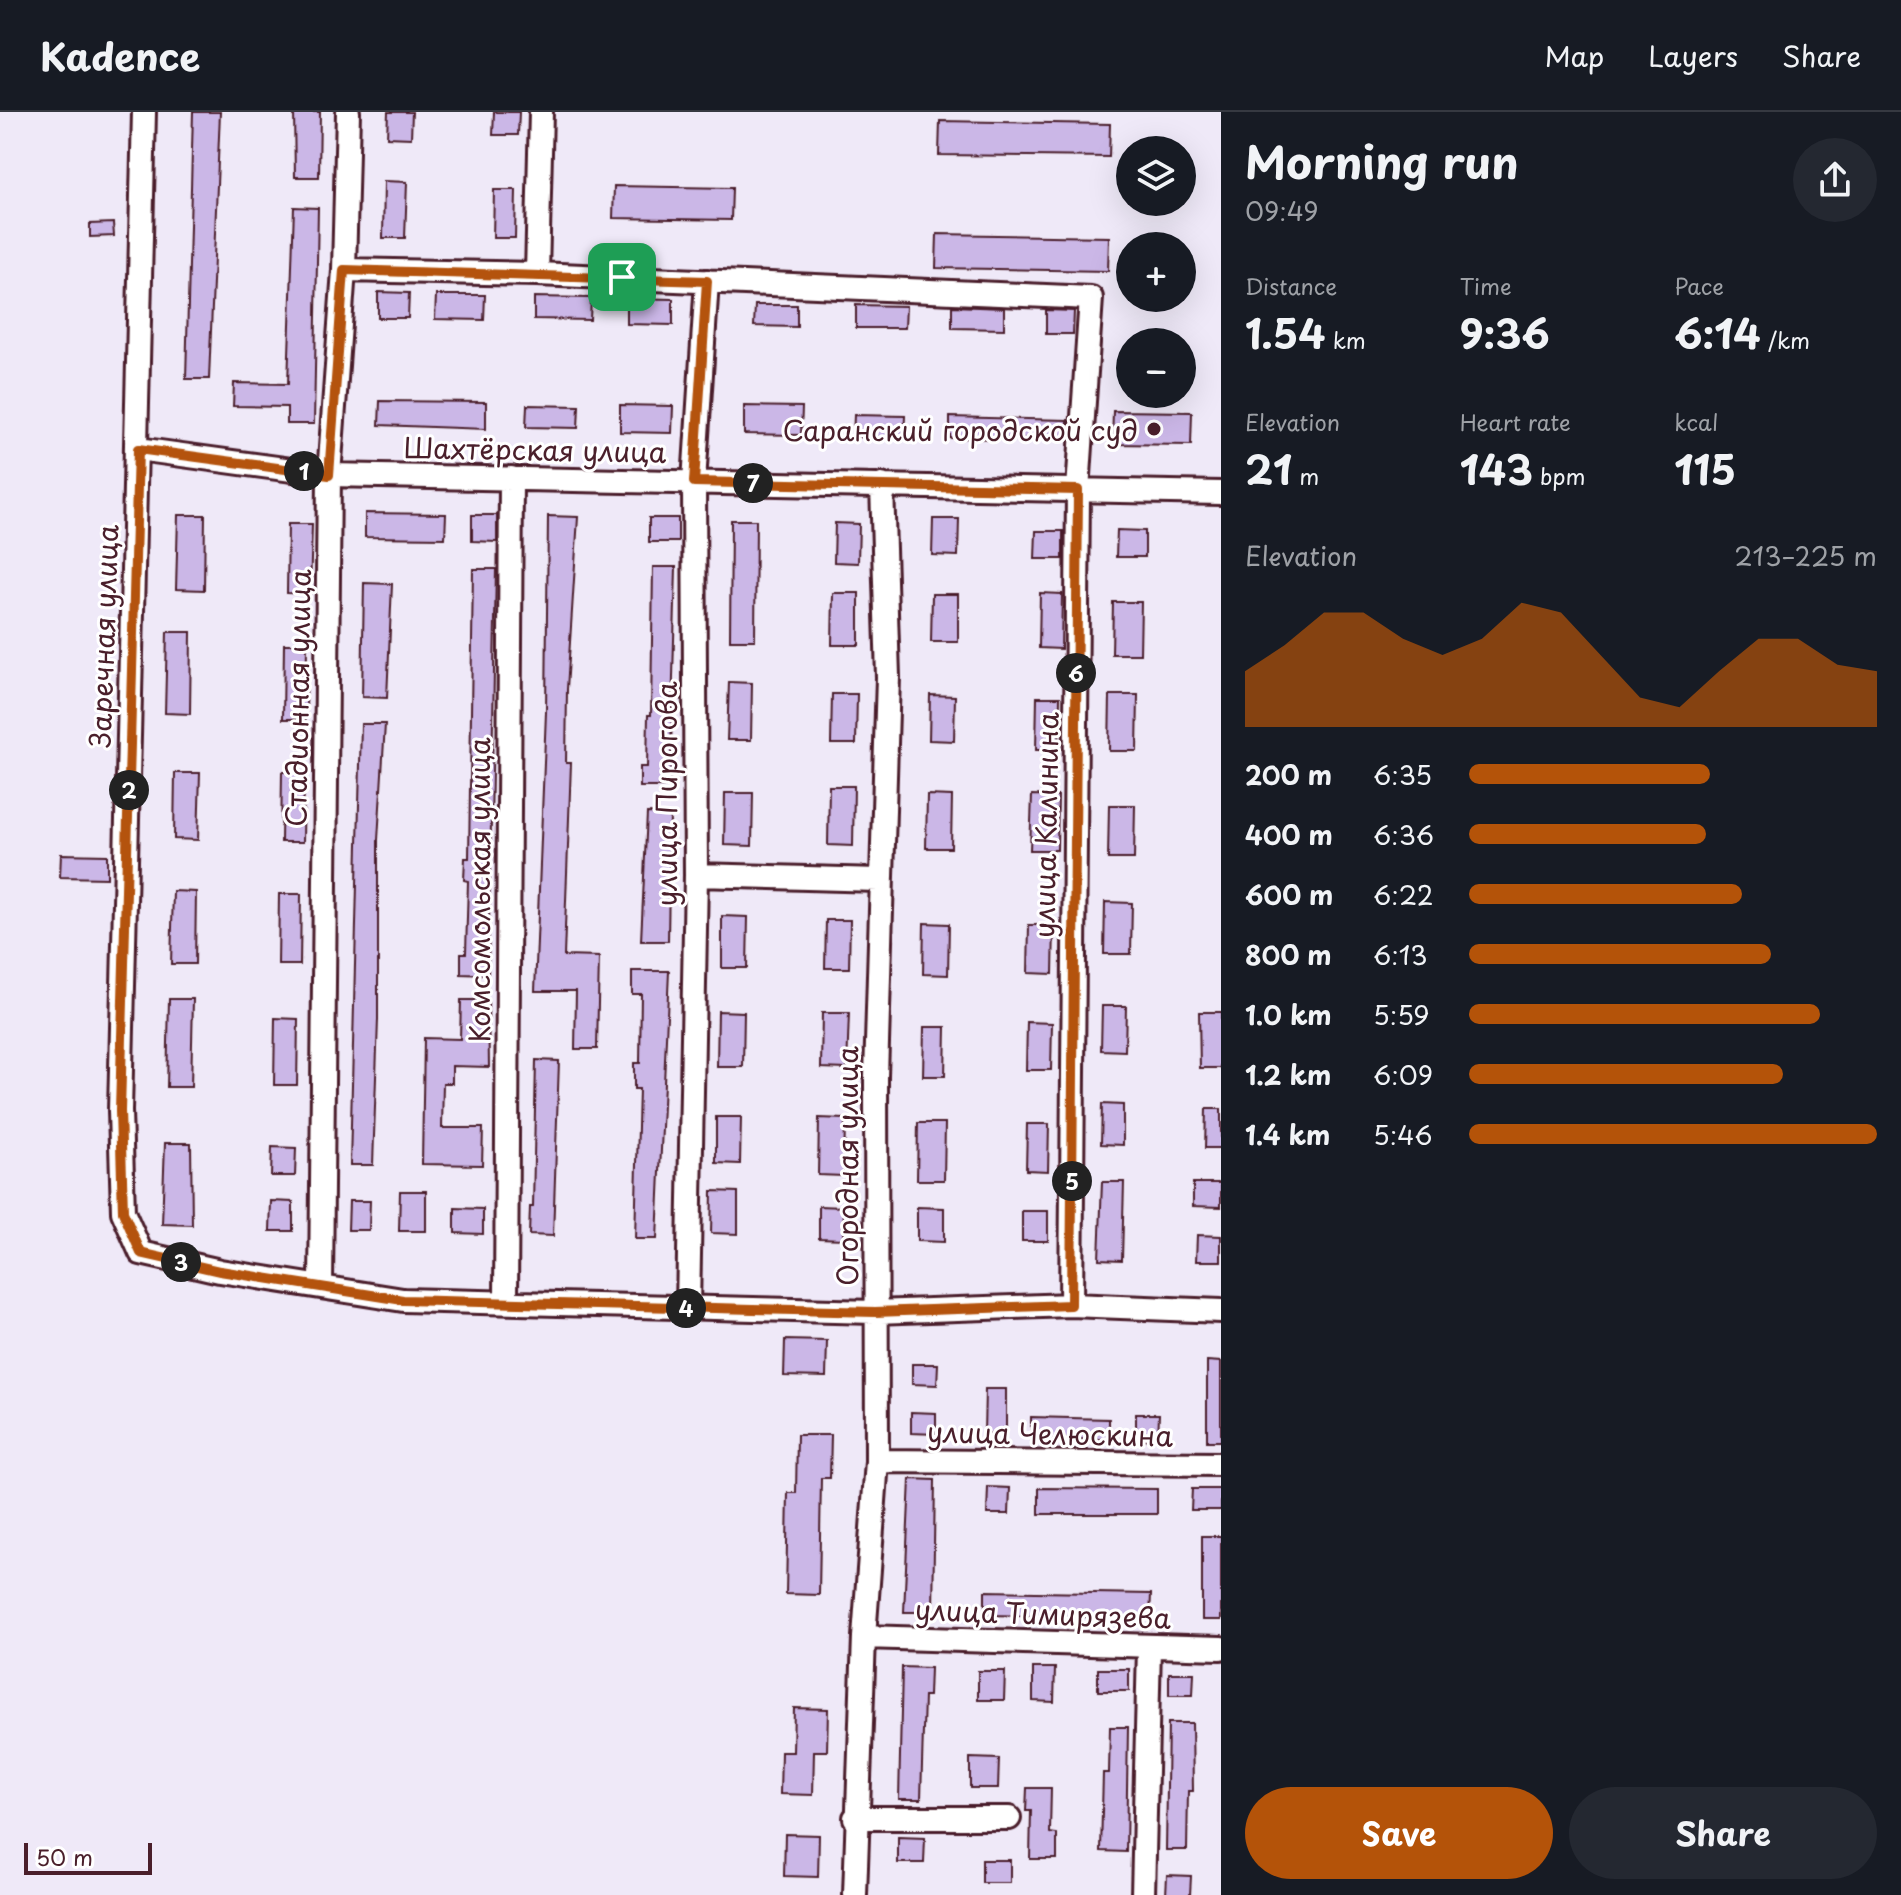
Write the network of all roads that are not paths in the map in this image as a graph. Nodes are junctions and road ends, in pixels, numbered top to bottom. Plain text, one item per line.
1 (144, 112) edge
2 (348, 112) edge
3 (541, 112) edge
4 (344, 270) junction
5 (537, 274) junction
6 (707, 281) junction
7 (138, 449) junction
8 (329, 475) junction
9 (511, 478) junction
10 (694, 482) junction
11 (882, 485) junction
12 (1078, 490) junction
13 (1221, 493) edge
14 (696, 875) junction
15 (879, 880) junction
16 (321, 1286) junction
17 (506, 1301) junction
18 (1071, 1305) junction
19 (688, 1308) junction
20 (1221, 1311) edge
21 (875, 1312) junction
22 (877, 1461) junction
23 (1221, 1464) edge
24 (864, 1637) junction
25 (1149, 1647) junction
26 (1221, 1648) edge
27 (855, 1818) junction
28 (1009, 1818) dead end
29 (855, 1895) edge
30 (1143, 1895) edge

1 - 7 street, Заречная улица
2 - 4 street, Стадионная улица
3 - 5 street
4 - 5 street
4 - 8 street, Стадионная улица
5 - 6 street
6 - 10 street, улица Пирогова
6 - 12 street, улица Калинина
7 - 8 street, Шахтёрская улица
7 - 16 street, Заречная улица
8 - 9 street, Шахтёрская улица
8 - 16 street, Стадионная улица
9 - 10 street, Шахтёрская улица
9 - 17 street, Комсомольская улица
10 - 11 street, Шахтёрская улица
10 - 14 street, улица Пирогова
11 - 12 street, Шахтёрская улица
11 - 15 street, Огородная улица
12 - 13 street, Шахтёрская улица
12 - 18 street, улица Калинина
14 - 15 street
14 - 19 street, улица Пирогова
15 - 21 street, Огородная улица
16 - 17 street
17 - 19 street
18 - 20 street
18 - 21 street
19 - 21 street
21 - 22 street, Огородная улица
22 - 23 street, улица Челюскина
22 - 24 street, Огородная улица
24 - 25 street, улица Тимирязева
24 - 27 street, Огородная улица
25 - 26 street, улица Тимирязева
25 - 30 street
27 - 28 street
27 - 29 street, Огородная улица

